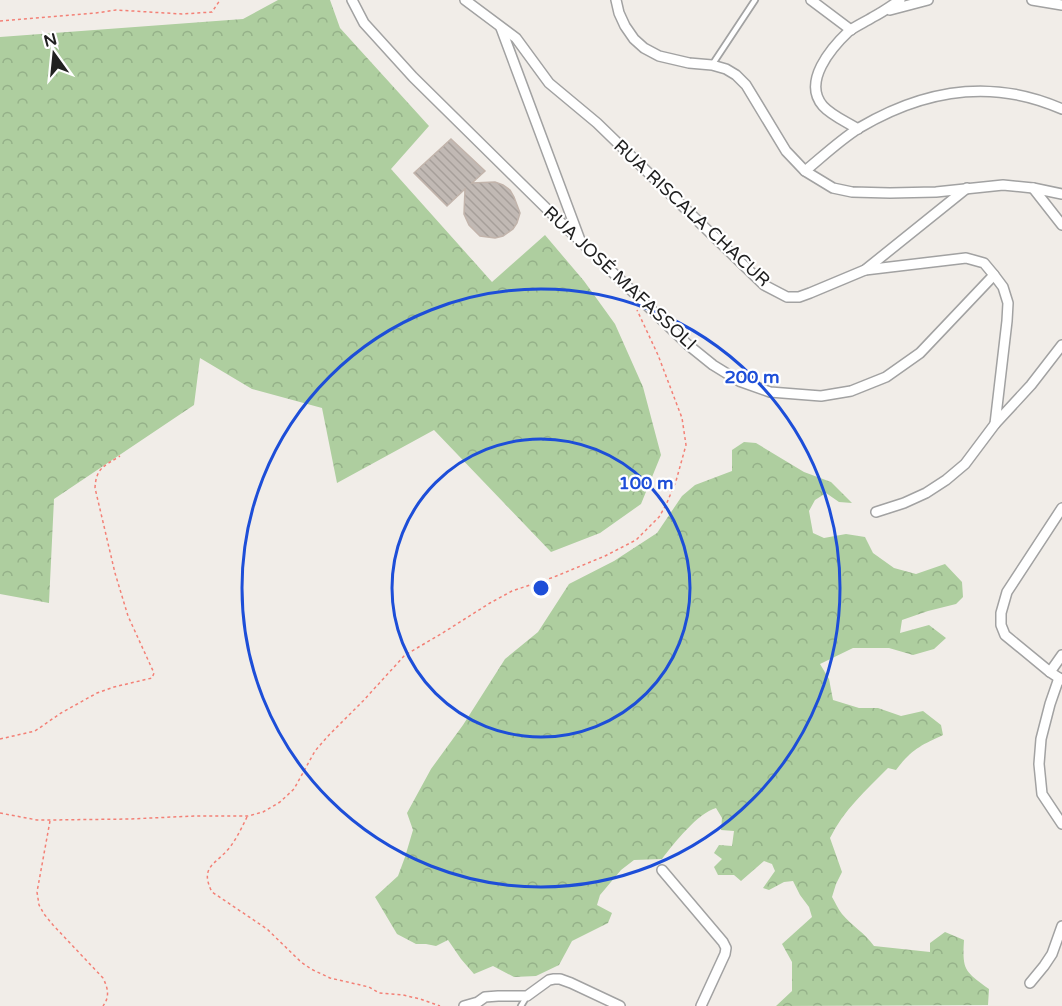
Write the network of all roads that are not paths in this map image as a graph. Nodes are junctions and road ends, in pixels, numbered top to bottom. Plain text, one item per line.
1 (352, 0) edge
2 (465, 0) edge
3 (616, 0) edge
4 (754, 0) edge
5 (811, 0) edge
6 (900, 0) edge
7 (928, 0) edge
8 (1032, 0) edge
9 (1062, 5) edge
10 (884, 11) junction
11 (500, 26) junction
12 (851, 30) junction
13 (712, 65) junction
14 (1062, 109) edge
15 (858, 129) junction
16 (805, 171) junction
17 (967, 188) junction
18 (1033, 188) junction
19 (1062, 194) edge
20 (1062, 225) edge
21 (581, 243) junction
22 (866, 270) junction
23 (994, 275) junction
24 (1062, 345) edge
25 (995, 424) junction
26 (1062, 508) edge
27 (876, 512) dead end
28 (1062, 655) edge
29 (1050, 672) junction
30 (1061, 679) edge
31 (1062, 824) edge
32 (662, 870) dead end
33 (1062, 926) edge
34 (1030, 983) dead end
35 (527, 996) junction
36 (464, 1006) edge
37 (521, 1006) edge
38 (620, 1006) edge
39 (701, 1006) edge

1 - 21 street, RUA JOSÉ MAFASSOLI
2 - 11 street, RUA RISCALA CHACUR
3 - 13 street
4 - 13 lane
5 - 12 street
6 - 10 street
7 - 10 street
8 - 9 street
10 - 12 street
11 - 21 street
11 - 22 street, RUA RISCALA CHACUR
12 - 15 street
13 - 16 street
14 - 15 street
15 - 16 street
16 - 17 street
17 - 18 street
17 - 22 street, RUA RISCALA CHACUR
18 - 19 street
18 - 20 street
21 - 23 street, RUA JOSÉ MAFASSOLI
22 - 23 street
23 - 25 street
24 - 25 street
25 - 27 street
26 - 29 street
28 - 29 street
29 - 30 street
30 - 31 street
32 - 39 street
33 - 34 street
35 - 36 street
35 - 37 lane
35 - 38 street

